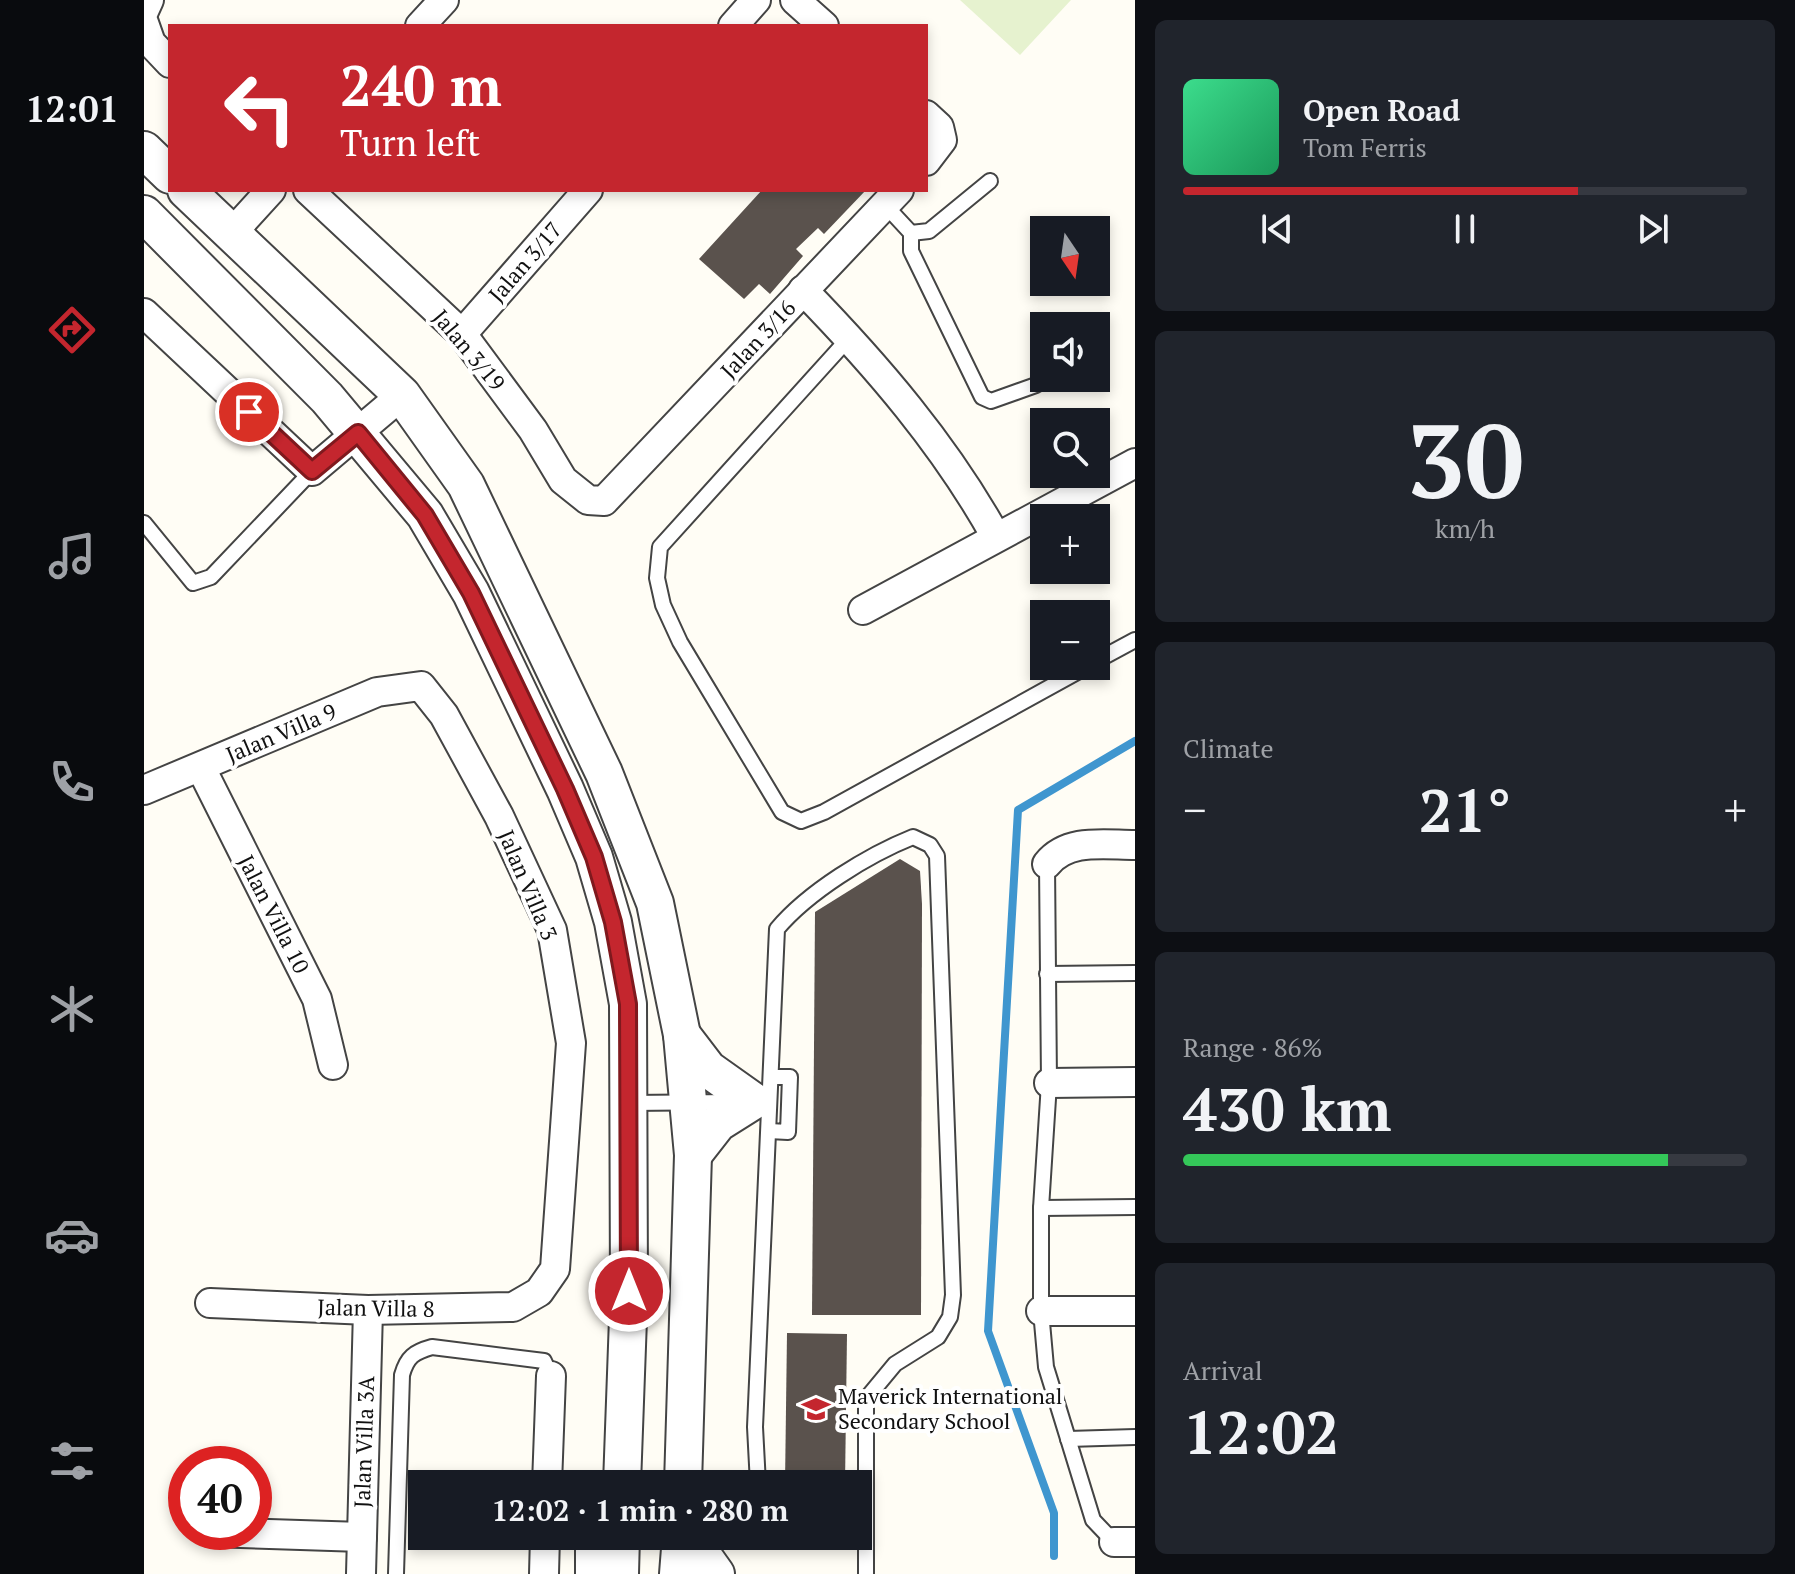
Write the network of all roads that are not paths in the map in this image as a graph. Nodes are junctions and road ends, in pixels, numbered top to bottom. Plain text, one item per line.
1 (149, 0) edge
2 (444, 0) edge
3 (756, 0) edge
4 (795, 0) edge
5 (144, 11) edge
6 (144, 23) edge
7 (422, 24) edge
8 (735, 24) edge
9 (822, 24) edge
10 (168, 61) edge
11 (933, 121) edge
12 (144, 150) edge
13 (928, 158) edge
14 (168, 173) edge
15 (990, 181) dead end
16 (188, 192) edge
17 (269, 192) edge
18 (310, 192) edge
19 (586, 192) edge
20 (892, 197) edge
21 (144, 214) edge
22 (232, 233) junction
23 (911, 233) junction
24 (803, 290) junction
25 (144, 313) edge
26 (462, 334) junction
27 (849, 338) junction
28 (1030, 387) edge
29 (402, 395) junction
30 (358, 433) junction
31 (1135, 463) edge
32 (312, 471) junction
33 (618, 489) joint
34 (144, 523) edge
35 (996, 537) junction
36 (863, 610) dead end
37 (1135, 640) edge
38 (1110, 653) edge
39 (1063, 680) edge
40 (421, 686) joint
41 (201, 768) junction
42 (144, 790) edge
43 (1135, 845) edge
44 (1047, 864) joint
45 (1135, 973) edge
46 (1047, 974) junction
47 (682, 1035) junction
48 (333, 1065) dead end
49 (1135, 1082) edge
50 (1049, 1083) junction
51 (766, 1102) junction
52 (628, 1103) junction
53 (691, 1104) junction
54 (693, 1155) junction
55 (1135, 1207) edge
56 (1041, 1208) junction
57 (629, 1291) junction
58 (539, 1292) joint
59 (210, 1303) dead end
60 (368, 1310) junction
61 (1041, 1311) junction
62 (1135, 1311) edge
63 (551, 1376) joint
64 (1135, 1437) edge
65 (1068, 1439) junction
66 (548, 1470) edge
67 (598, 1470) edge
68 (623, 1470) edge
69 (683, 1470) edge
70 (757, 1470) edge
71 (864, 1470) edge
72 (272, 1534) edge
73 (362, 1537) junction
74 (1124, 1542) edge
75 (545, 1550) edge
76 (594, 1550) edge
77 (621, 1550) edge
78 (680, 1550) edge
79 (699, 1550) edge
80 (864, 1550) edge
81 (361, 1574) edge
82 (396, 1574) edge
83 (544, 1574) edge
84 (594, 1574) edge
85 (620, 1574) edge
86 (678, 1574) edge
87 (716, 1574) edge
88 (866, 1574) edge

1 - 5 street
2 - 7 street
3 - 8 street
4 - 9 street
6 - 10 street
11 - 13 street
12 - 14 street
15 - 23 lane
16 - 22 street
17 - 22 street
18 - 26 street, Jalan 3/19
19 - 26 street, Jalan 3/17
20 - 23 lane
20 - 24 street, Jalan 3/16
21 - 30 street
22 - 29 street
23 - 28 lane
24 - 27 street
24 - 33 street, Jalan 3/16
25 - 32 street
26 - 33 street, Jalan 3/19
27 - 35 street
27 - 39 lane
29 - 30 street
29 - 47 street
30 - 32 street
30 - 52 street
31 - 35 street
32 - 34 lane
35 - 36 street
37 - 38 lane
40 - 41 street, Jalan Villa 9
40 - 58 street, Jalan Villa 3
41 - 42 street, Jalan Villa 9
41 - 48 street, Jalan Villa 10
43 - 44 street
44 - 46 lane
45 - 46 lane
46 - 50 lane
47 - 51 street
47 - 53 street
49 - 50 street
50 - 56 lane
51 - 53 lane
51 - 54 street
51 - 70 lane
51 - 71 lane
52 - 53 lane
52 - 57 street
53 - 54 street
54 - 69 street
55 - 56 lane
56 - 61 lane
57 - 67 street
57 - 68 street
58 - 60 street, Jalan Villa 8
59 - 60 street, Jalan Villa 8
60 - 73 street, Jalan Villa 3A
61 - 62 street
61 - 65 lane
63 - 66 street
63 - 82 lane
64 - 65 lane
65 - 74 lane
72 - 73 street
73 - 81 street, Jalan Villa 3A
75 - 83 street
76 - 84 street
77 - 85 street
78 - 86 street
79 - 87 street
80 - 88 lane

